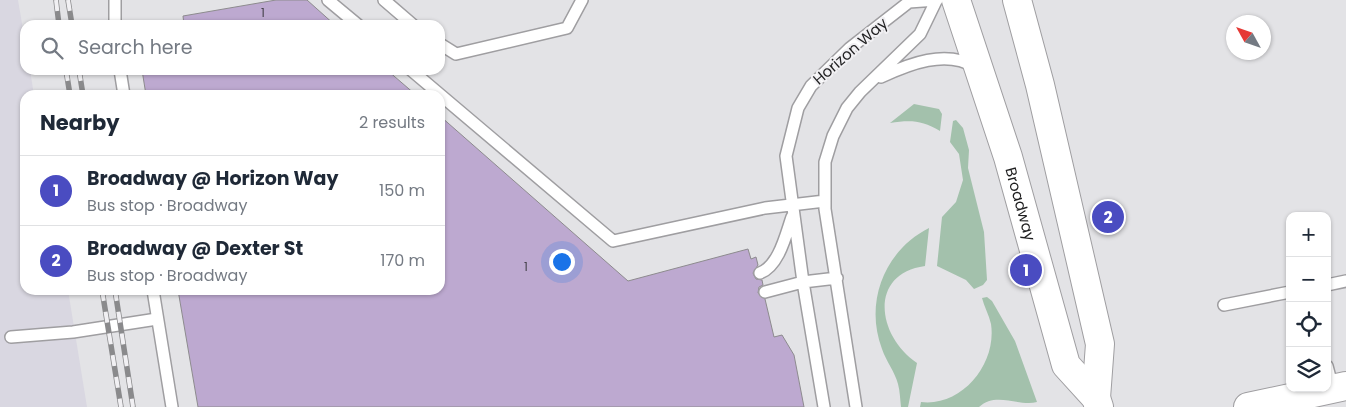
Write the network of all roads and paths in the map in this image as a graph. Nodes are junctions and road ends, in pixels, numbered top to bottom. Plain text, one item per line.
1 (114, 0) edge
2 (328, 0) edge
3 (384, 0) edge
4 (943, 0) edge
5 (1018, 0) edge
6 (586, 1) edge
7 (115, 20) edge
8 (352, 20) edge
9 (407, 20) edge
10 (445, 47) edge
11 (980, 71) junction
12 (121, 75) edge
13 (417, 75) edge
14 (875, 79) junction
15 (123, 90) edge
16 (434, 90) edge
17 (445, 99) edge
18 (825, 202) junction
19 (793, 208) junction
20 (760, 273) dead end
21 (837, 278) junction
22 (1346, 281) edge
23 (802, 282) junction
24 (1331, 284) edge
25 (765, 292) dead end
26 (1286, 293) edge
27 (154, 295) edge
28 (1224, 305) dead end
29 (157, 319) junction
30 (11, 337) dead end
31 (1335, 380) edge
32 (1098, 403) edge
33 (172, 407) edge
34 (824, 407) edge
35 (856, 407) edge
36 (1248, 407) edge

1 - 7 lane
2 - 8 lane
3 - 9 lane
4 - 11 main road, Broadway
4 - 14 lane
4 - 19 lane, Horizon Way
5 - 32 main road, Broadway
6 - 10 lane
11 - 14 lane
11 - 32 main road, Broadway
12 - 15 lane
13 - 16 lane
14 - 18 lane
17 - 19 lane
18 - 19 lane
18 - 21 lane
19 - 20 lane
19 - 23 lane, Horizon Way
21 - 23 lane
21 - 35 lane
22 - 24 lane
23 - 25 lane
23 - 34 lane, Horizon Way
26 - 28 lane
27 - 29 lane
29 - 30 lane
29 - 33 lane
31 - 36 main road

